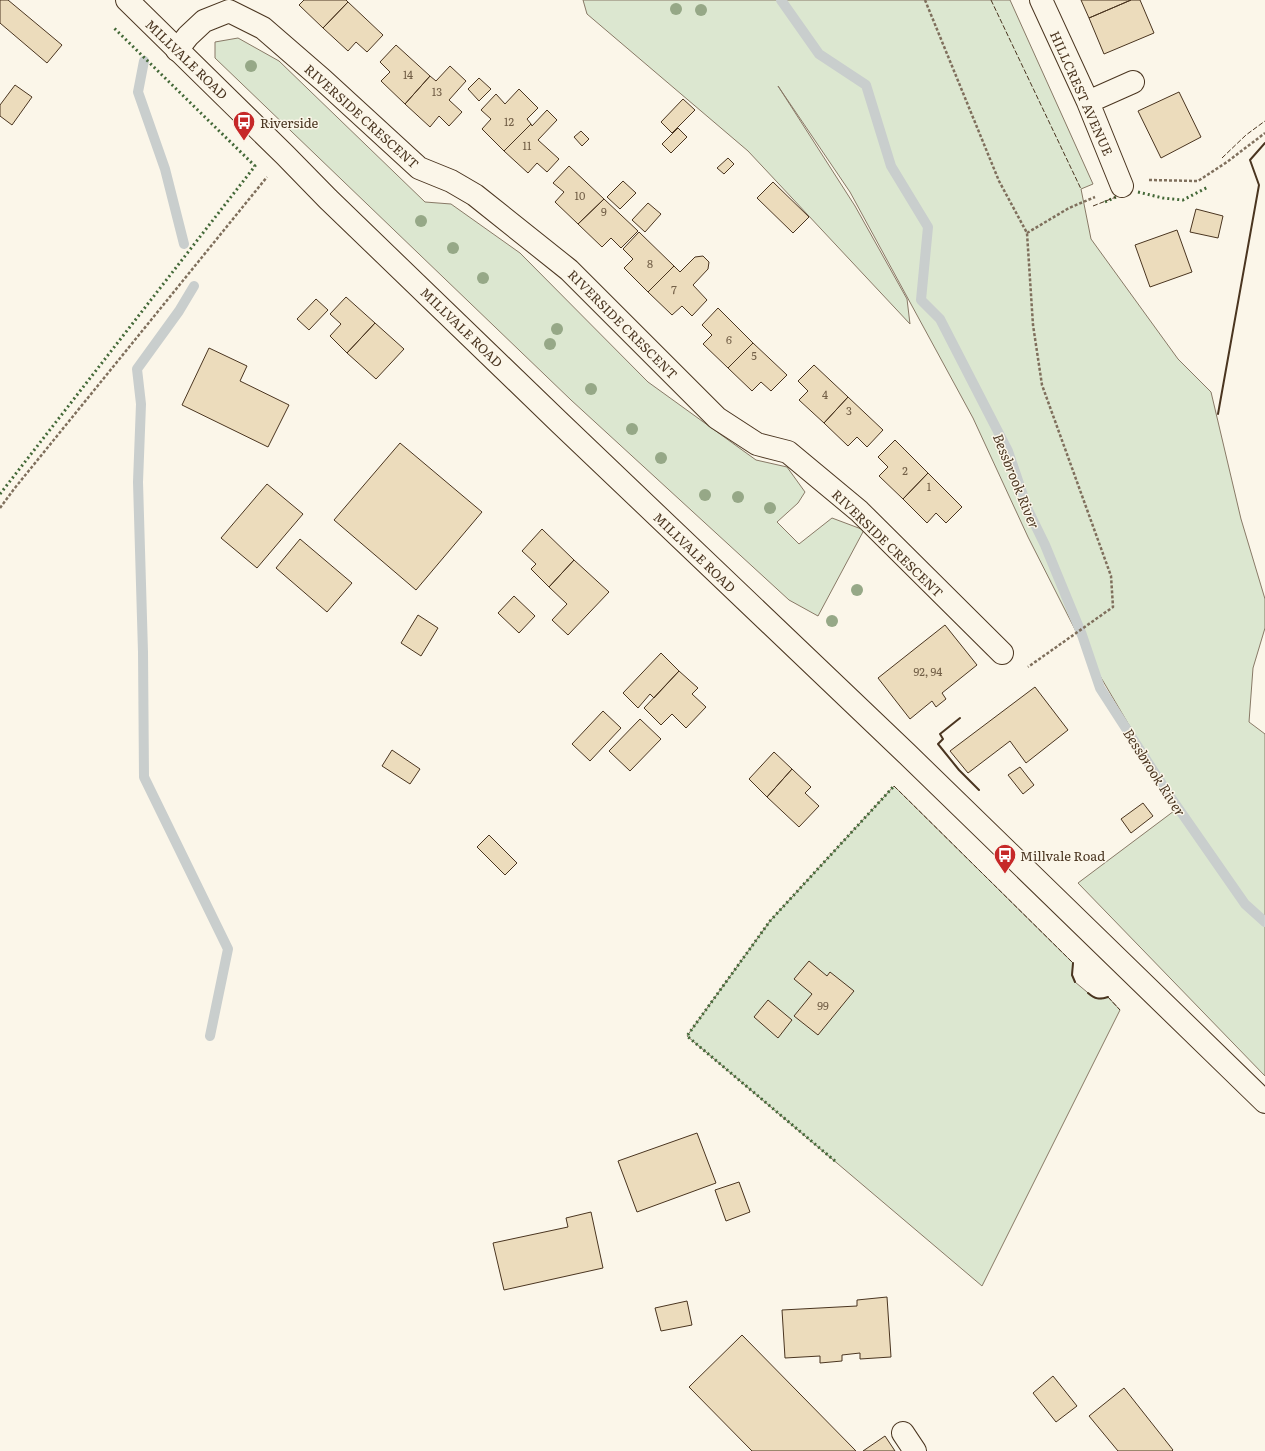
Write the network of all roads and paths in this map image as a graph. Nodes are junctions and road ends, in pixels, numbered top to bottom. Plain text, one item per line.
1 (127, 0) edge
2 (925, 0) edge
3 (1041, 0) edge
4 (227, 5) edge
5 (177, 50) junction
6 (1133, 82) dead end
7 (1088, 102) junction
8 (1265, 133) edge
9 (285, 155) junction
10 (1144, 180) dead end
11 (1122, 186) dead end
12 (1096, 196) dead end
13 (1027, 233) junction
14 (0, 508) edge
15 (1002, 653) dead end
16 (1024, 670) dead end
17 (1265, 1102) edge

1 - 5 main road, MILLVALE ROAD
2 - 13 path
3 - 7 main road, HILLCREST AVENUE
4 - 5 main road, RIVERSIDE CRESCENT
4 - 15 main road, RIVERSIDE CRESCENT
5 - 9 main road, MILLVALE ROAD
6 - 7 main road
7 - 11 main road, HILLCREST AVENUE
8 - 10 path
9 - 14 path
9 - 17 main road, MILLVALE ROAD
12 - 13 path
13 - 16 path

